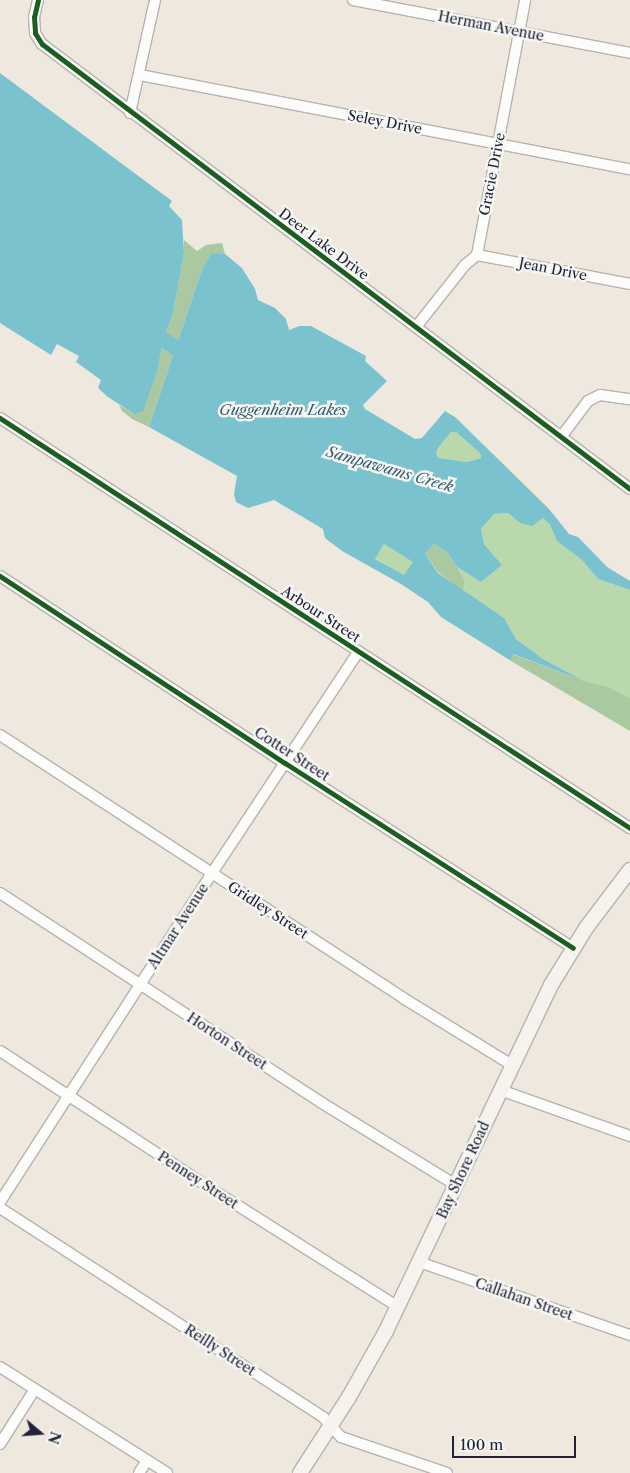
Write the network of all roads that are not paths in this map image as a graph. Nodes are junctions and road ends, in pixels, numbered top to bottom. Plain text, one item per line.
1 (38, 0) edge
2 (155, 0) edge
3 (353, 0) edge
4 (525, 0) edge
5 (519, 32) junction
6 (630, 53) edge
7 (140, 75) junction
8 (130, 113) junction
9 (498, 144) junction
10 (630, 169) edge
11 (477, 254) junction
12 (630, 284) edge
13 (416, 327) junction
14 (630, 399) edge
15 (0, 418) edge
16 (561, 437) junction
17 (630, 489) edge
18 (0, 576) edge
19 (358, 652) junction
20 (0, 735) edge
21 (285, 763) junction
22 (630, 828) edge
23 (630, 870) edge
24 (212, 873) junction
25 (0, 893) edge
26 (573, 948) junction
27 (140, 984) junction
28 (0, 1051) edge
29 (512, 1065) junction
30 (500, 1090) junction
31 (68, 1096) junction
32 (630, 1136) edge
33 (456, 1185) junction
34 (0, 1202) edge
35 (0, 1208) edge
36 (419, 1262) junction
37 (398, 1306) junction
38 (630, 1334) edge
39 (0, 1367) edge
40 (35, 1389) junction
41 (331, 1426) junction
42 (0, 1444) edge
43 (147, 1460) junction
44 (139, 1473) edge
45 (167, 1473) edge
46 (300, 1473) edge
47 (447, 1473) edge

1 - 8 street, Deer Lake Drive
2 - 7 street
3 - 5 street, Herman Avenue
4 - 5 street, Gracie Drive
5 - 6 street, Herman Avenue
5 - 9 street, Gracie Drive
7 - 8 street
7 - 9 street, Seley Drive
8 - 13 street, Deer Lake Drive
9 - 10 street, Seley Drive
9 - 11 street, Gracie Drive
11 - 12 street, Jean Drive
11 - 13 street
13 - 16 street, Deer Lake Drive
14 - 16 street
15 - 19 street, Arbour Street
16 - 17 street, Deer Lake Drive
18 - 21 street, Cotter Street
19 - 21 street, Altmar Avenue
19 - 22 street, Arbour Street
20 - 24 street, Gridley Street
21 - 24 street, Altmar Avenue
21 - 26 street, Cotter Street
23 - 26 main road, Bay Shore Road
24 - 27 street, Altmar Avenue
24 - 29 street, Gridley Street
25 - 27 street, Horton Street
26 - 29 main road, Bay Shore Road
27 - 31 street, Altmar Avenue
27 - 33 street, Horton Street
28 - 31 street, Penney Street
29 - 30 main road, Bay Shore Road
30 - 32 street
30 - 33 main road, Bay Shore Road
31 - 34 street, Altmar Avenue
31 - 37 street, Penney Street
33 - 36 main road, Bay Shore Road
35 - 41 street, Reilly Street
36 - 37 main road, Bay Shore Road
36 - 38 street, Callahan Street
37 - 41 main road, Bay Shore Road
39 - 40 street
40 - 42 street
40 - 43 street
41 - 46 main road, Bay Shore Road
41 - 47 street, Reilly Street
43 - 44 street
43 - 45 street

